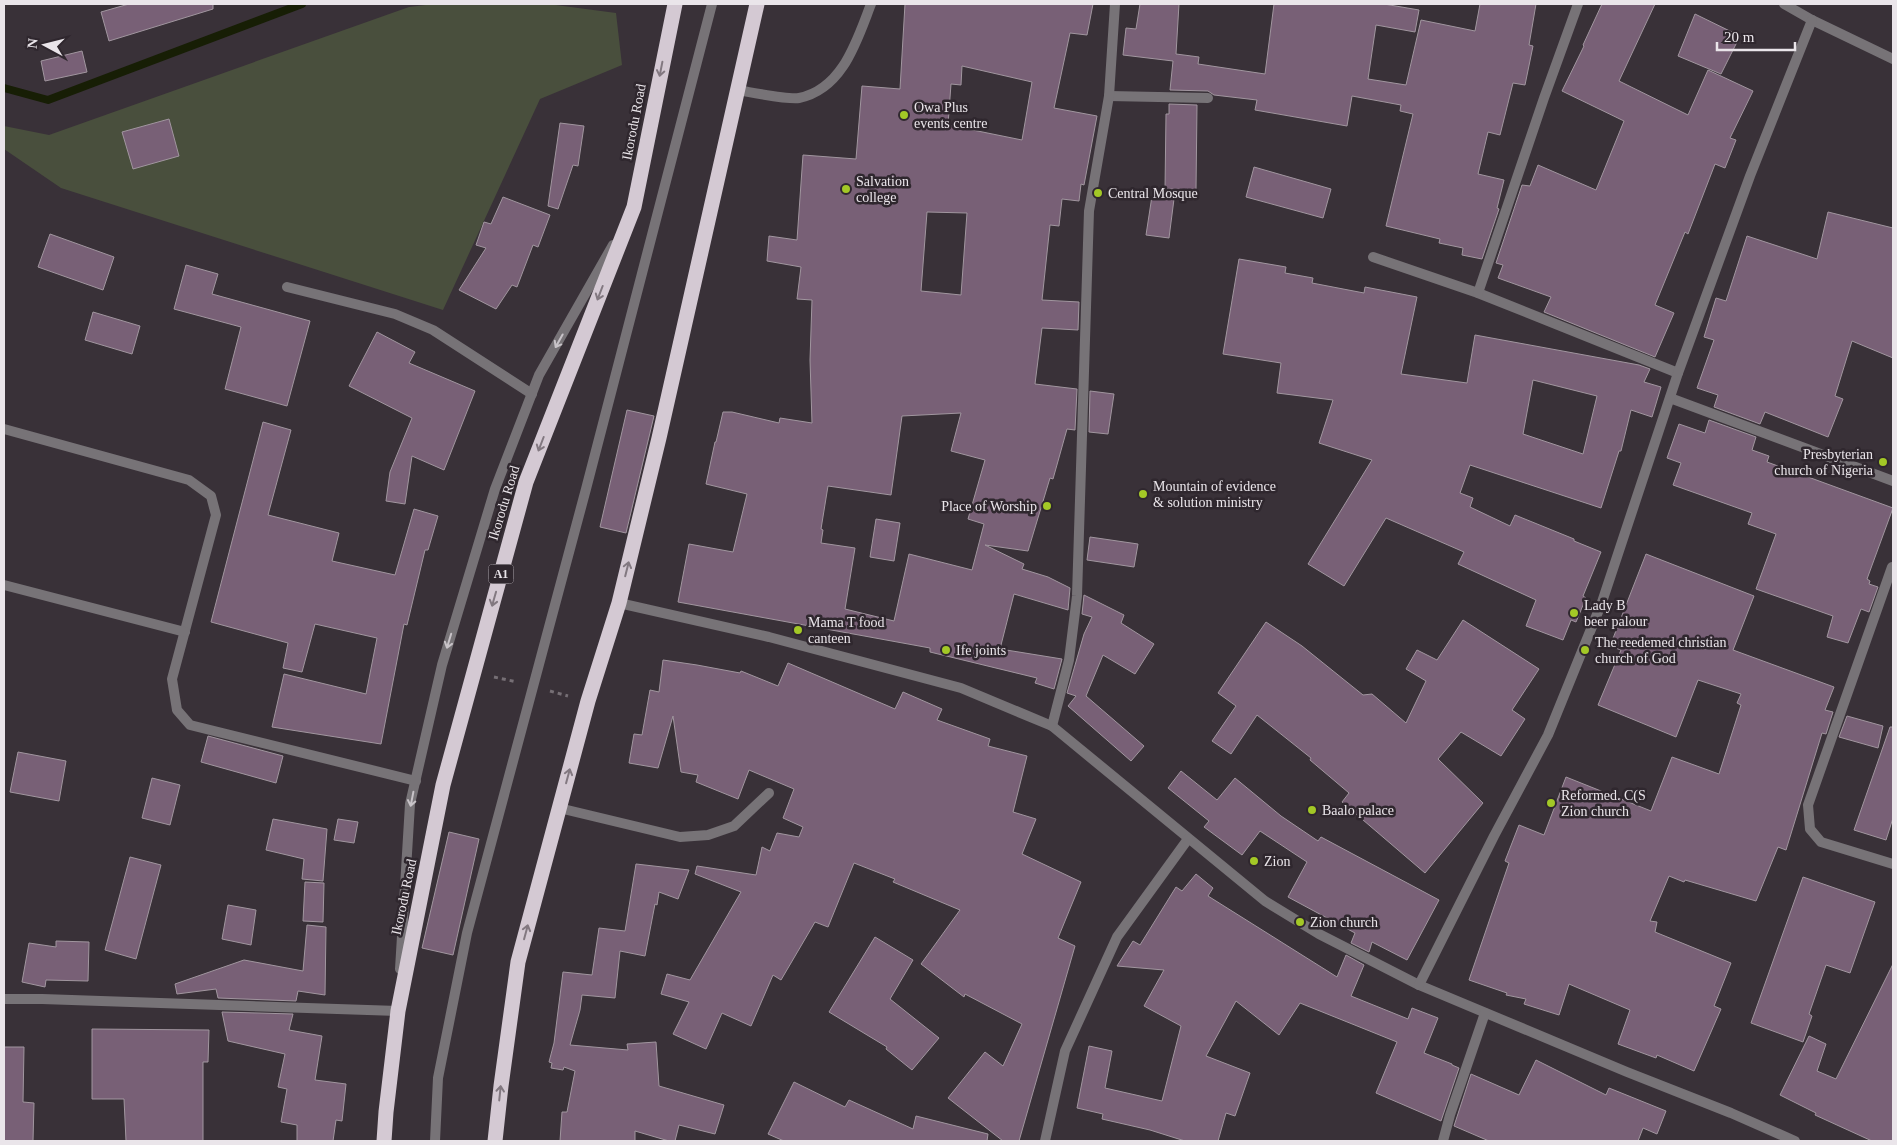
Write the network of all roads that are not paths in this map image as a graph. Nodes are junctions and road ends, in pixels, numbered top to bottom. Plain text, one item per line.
1 (675, 4) edge
2 (712, 4) edge
3 (757, 4) edge
4 (871, 4) edge
5 (1115, 4) edge
6 (1578, 4) edge
7 (1784, 4) edge
8 (1812, 20) junction
9 (1893, 59) edge
10 (737, 90) junction
11 (1109, 96) junction
12 (1208, 98) dead end
13 (634, 207) junction
14 (1373, 257) dead end
15 (287, 287) dead end
16 (1478, 293) junction
17 (1678, 372) junction
18 (532, 394) junction
19 (1670, 398) junction
20 (4, 429) edge
21 (1893, 481) edge
22 (1892, 567) dead end
23 (4, 585) edge
24 (619, 602) junction
25 (185, 632) junction
26 (1052, 726) junction
27 (416, 781) junction
28 (769, 793) dead end
29 (559, 808) junction
30 (1188, 839) junction
31 (1893, 864) edge
32 (1420, 985) junction
33 (4, 999) edge
34 (398, 1011) junction
35 (1486, 1013) junction
36 (384, 1141) edge
37 (435, 1141) edge
38 (496, 1141) edge
39 (1045, 1141) edge
40 (1443, 1141) edge
41 (1795, 1141) edge

1 -> 13 highway, Ikorodu Road / A1
2 - 37 street
3 - 10 highway
4 - 10 street
5 - 11 street
6 - 16 street
7 - 8 street
8 - 9 street
8 - 17 street
24 -> 10 highway
11 - 12 street
11 - 26 street
13 -> 18 street
13 -> 34 highway, Ikorodu Road / A1
14 - 16 street
15 - 18 street
16 - 17 street
17 - 19 street
18 -> 27 street
19 - 21 street
19 - 32 street
20 - 25 street
22 - 31 street
23 - 25 street
24 - 26 street
29 -> 24 highway
25 - 27 street
26 - 30 street
27 -> 34 street
28 - 29 street
38 -> 29 highway
30 - 32 street
30 - 39 street
32 - 35 street
33 - 34 street
34 - 36 highway, Ikorodu Road / A1
35 - 40 street
35 - 41 street

